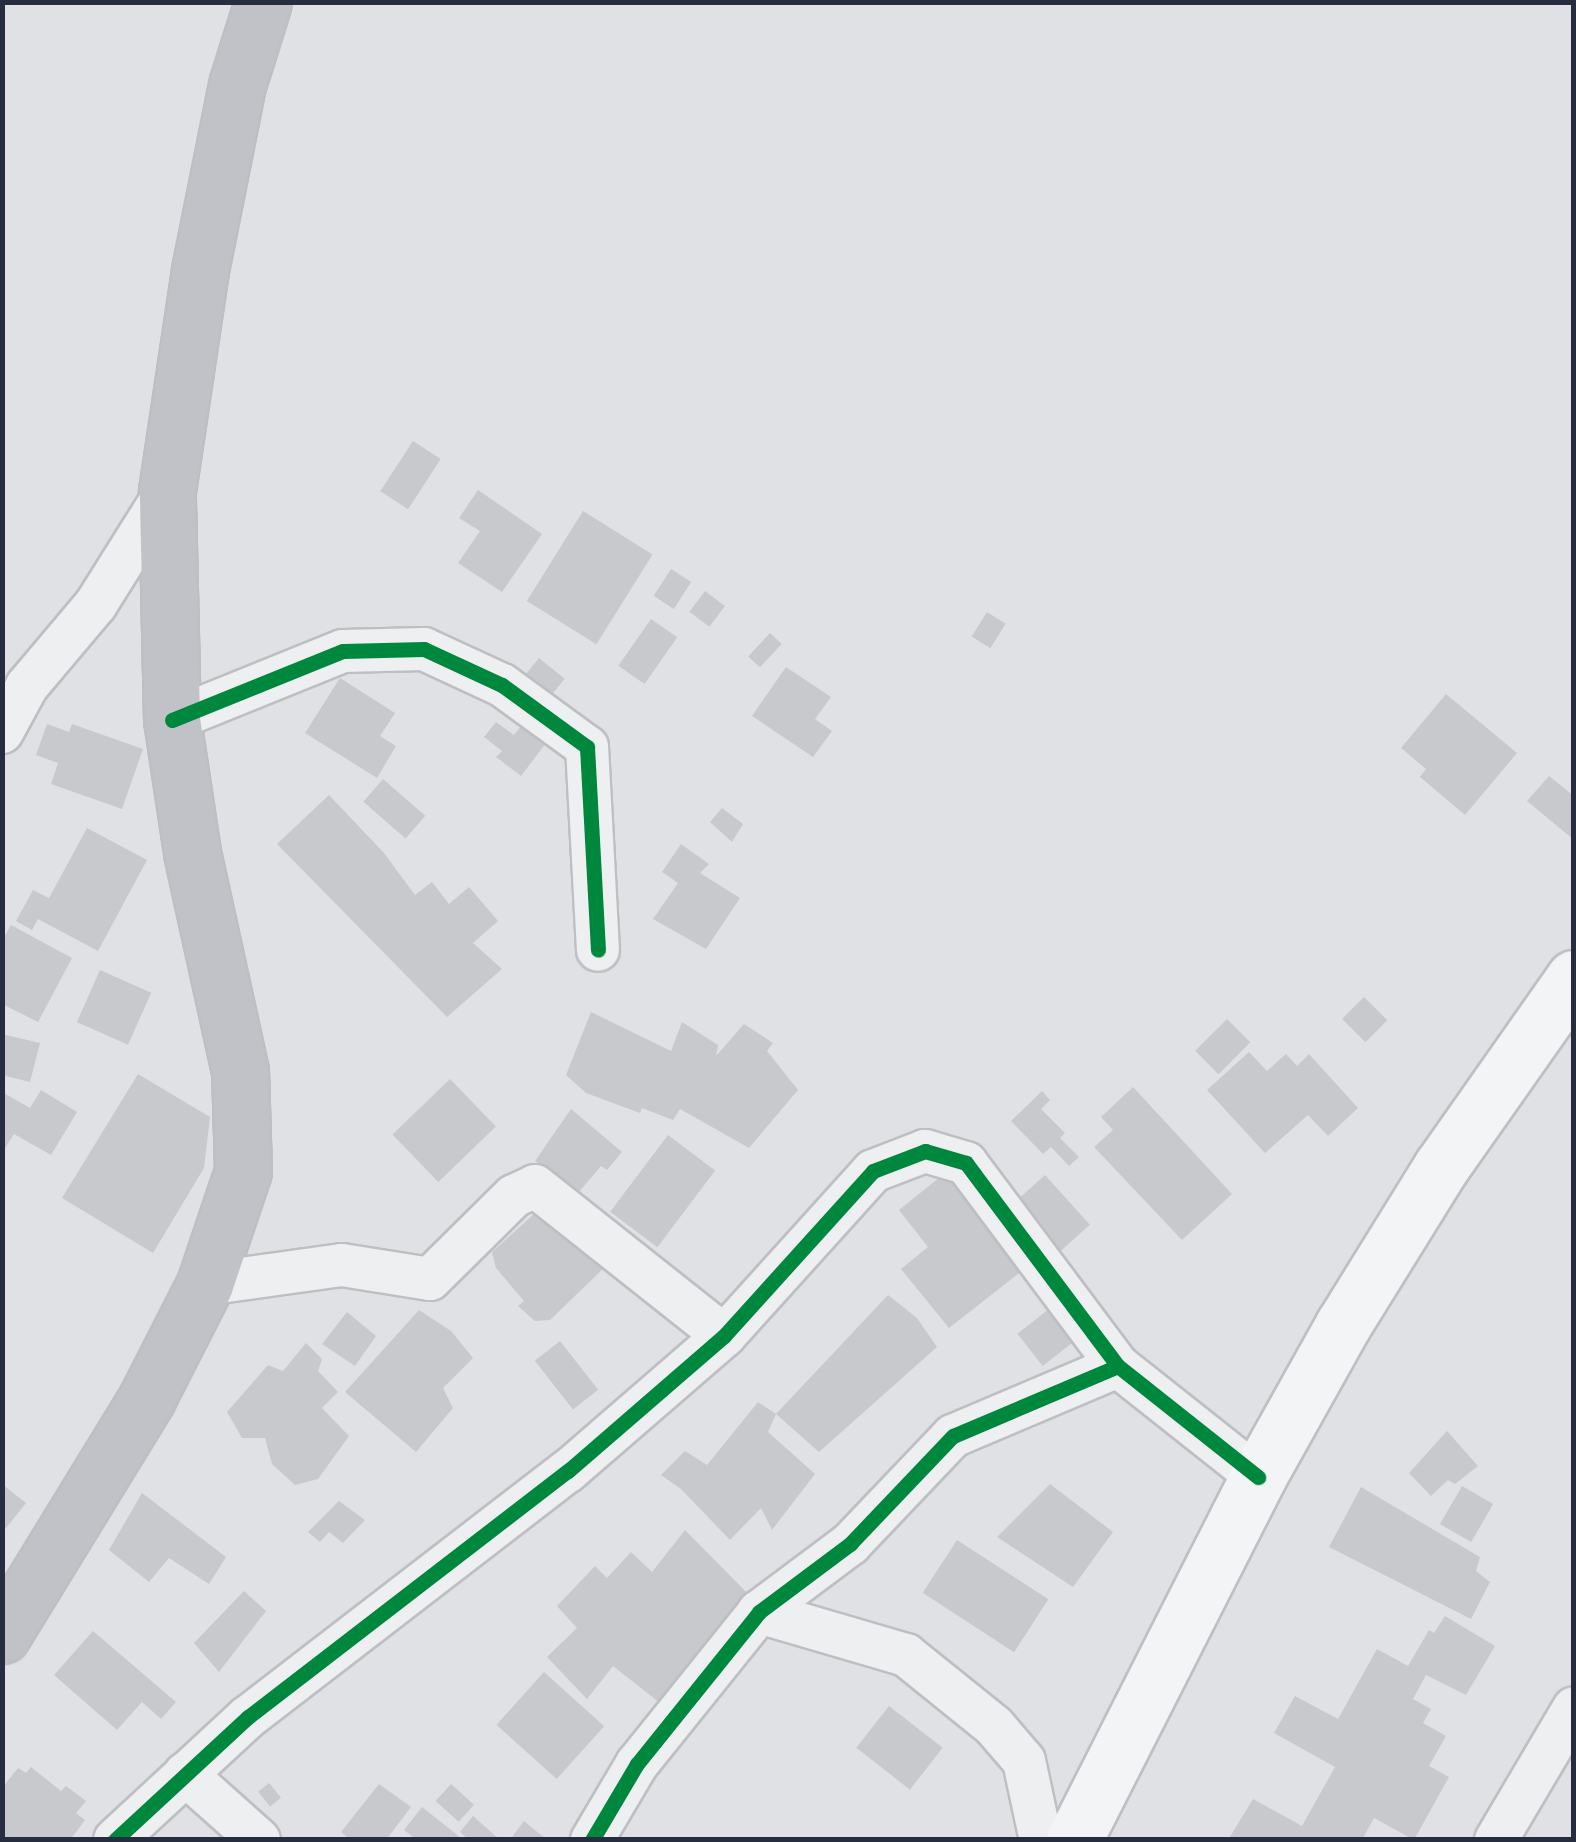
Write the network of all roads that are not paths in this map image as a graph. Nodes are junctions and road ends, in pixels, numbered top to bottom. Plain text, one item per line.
1 (263, 2) edge
2 (167, 491) junction
3 (15, 685) edge
4 (172, 720) junction
5 (2, 732) edge
6 (598, 950) dead end
7 (1574, 978) edge
8 (205, 1284) junction
9 (724, 1336) junction
10 (1118, 1366) junction
11 (1258, 1477) junction
12 (759, 1612) junction
13 (2, 1635) edge
14 (1574, 1708) edge
15 (185, 1774) junction
16 (115, 1840) edge
17 (259, 1840) edge
18 (592, 1840) edge
19 (1041, 1840) edge
20 (1074, 1840) edge
21 (1496, 1840) edge

1 - 2 main road
2 - 3 street
2 - 4 main road
3 - 5 street
4 - 6 street
4 - 8 main road
7 - 11 main road
8 - 9 street
8 - 13 main road
9 - 10 street
9 - 15 street
10 - 11 street
10 - 12 street
11 - 20 main road
12 - 18 street
12 - 19 street
14 - 21 street
15 - 16 street
15 - 17 street

